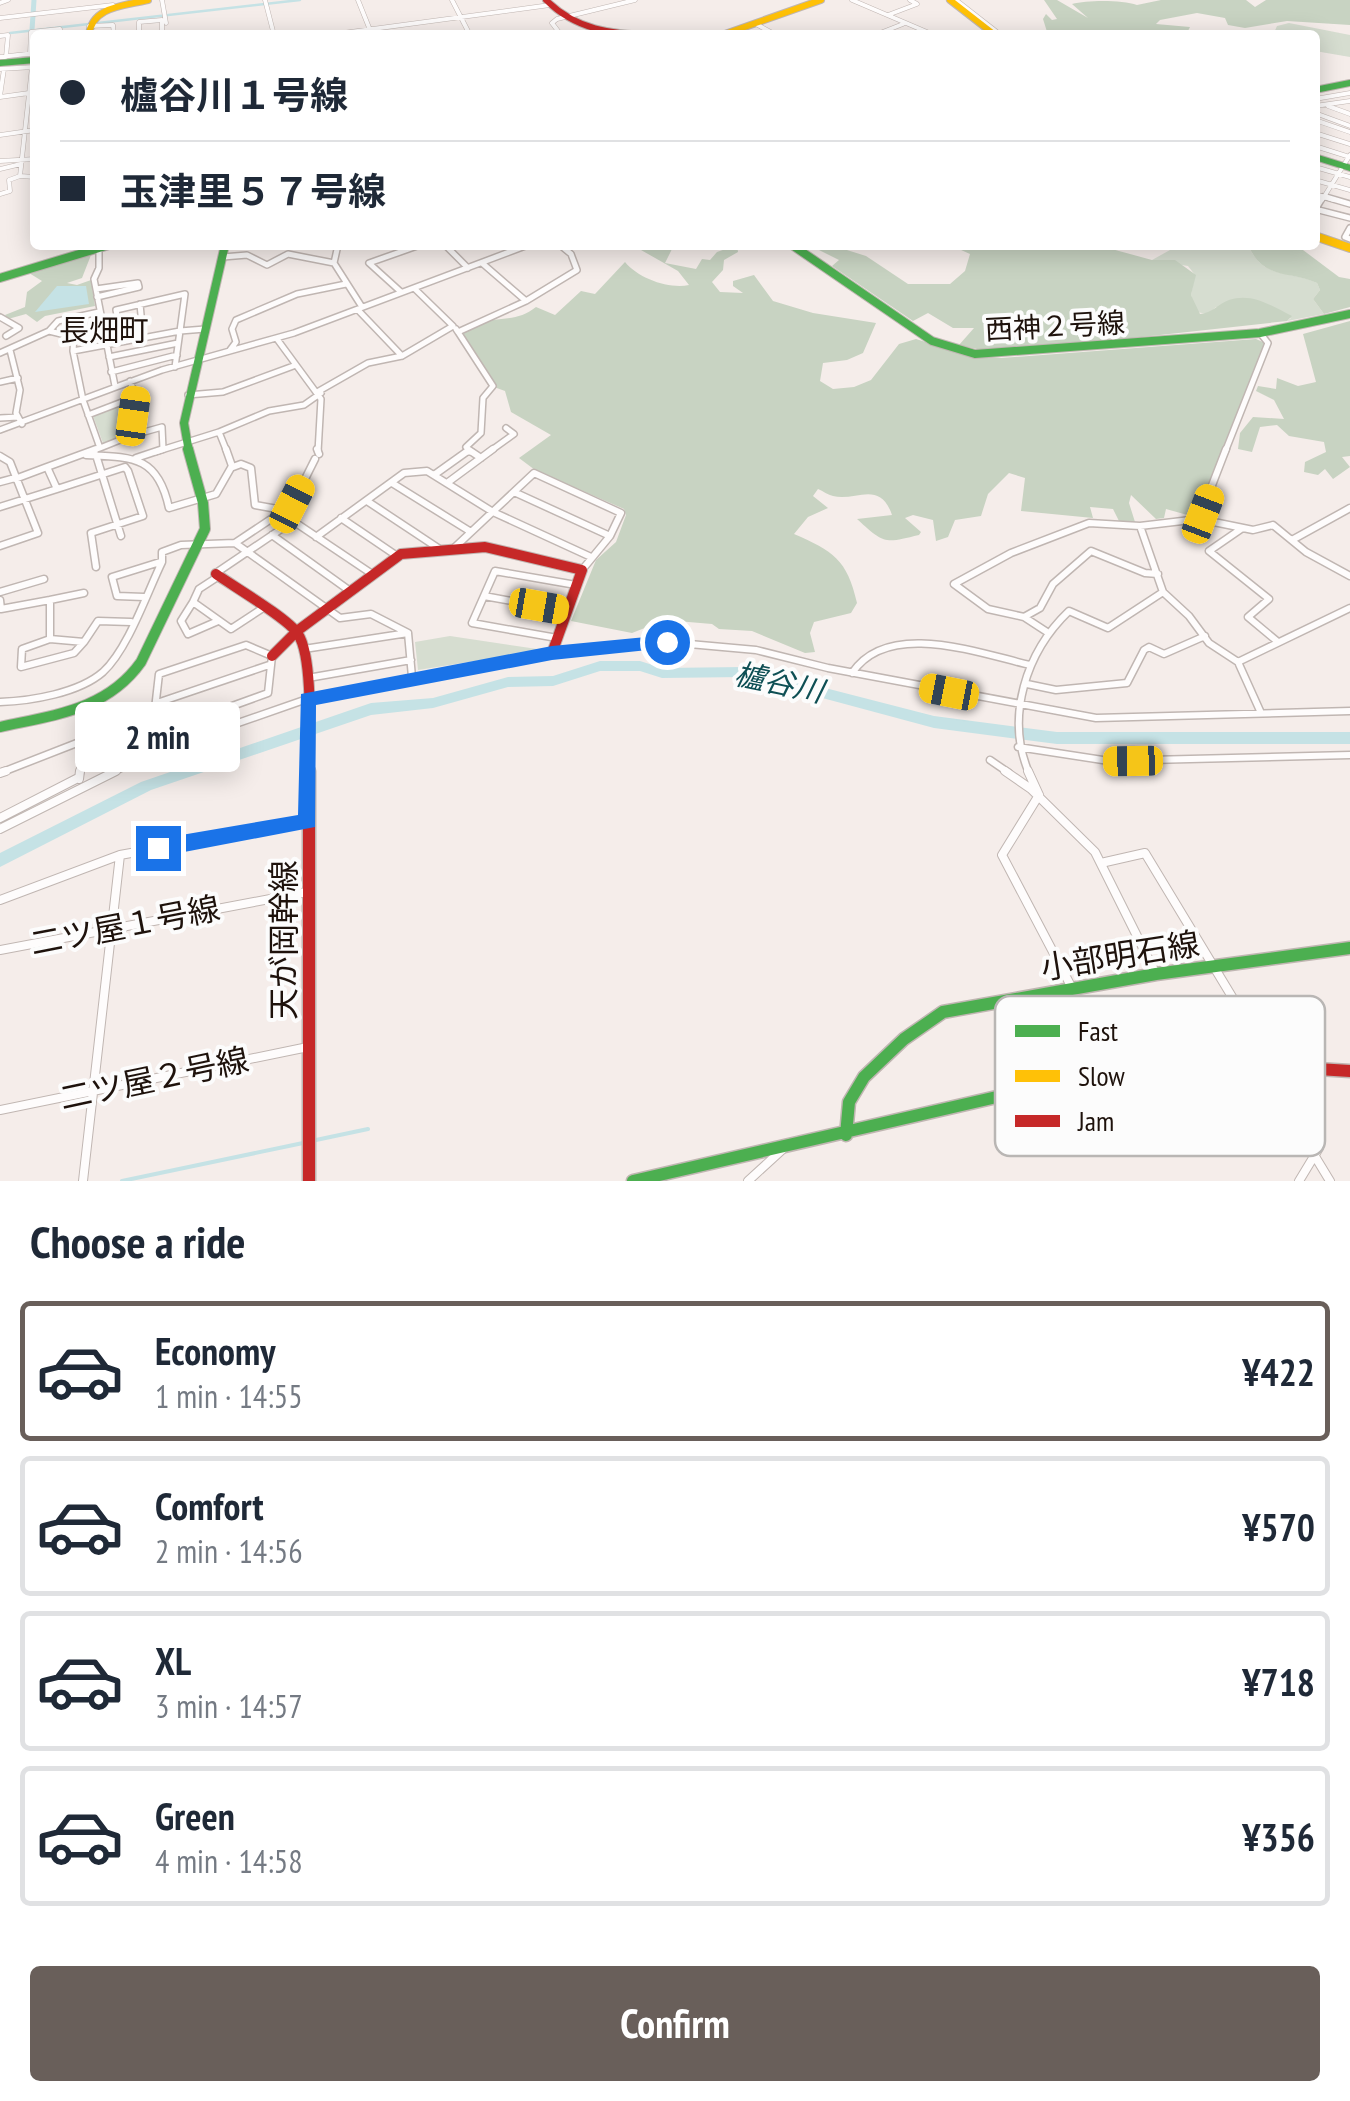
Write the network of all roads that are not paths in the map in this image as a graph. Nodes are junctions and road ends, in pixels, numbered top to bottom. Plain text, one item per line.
1 (8, 0) edge
2 (74, 0) edge
3 (148, 0) edge
4 (162, 0) edge
5 (265, 0) edge
6 (358, 0) edge
7 (452, 0) edge
8 (635, 0) edge
9 (807, 0) edge
10 (821, 0) edge
11 (852, 0) edge
12 (910, 0) edge
13 (953, 0) edge
14 (622, 1) edge
15 (0, 3) edge
16 (548, 3) edge
17 (112, 5) junction
18 (74, 9) junction
19 (887, 16) junction
20 (461, 17) junction
21 (560, 17) junction
22 (0, 18) edge
23 (755, 23) junction
24 (904, 23) junction
25 (89, 30) edge
26 (114, 30) edge
27 (139, 30) edge
28 (163, 30) edge
29 (164, 30) edge
30 (273, 30) edge
31 (369, 30) edge
32 (382, 30) edge
33 (468, 30) edge
34 (557, 30) edge
35 (606, 30) edge
36 (723, 30) edge
37 (736, 30) edge
38 (767, 30) edge
39 (888, 30) edge
40 (922, 30) edge
41 (989, 30) edge
42 (0, 36) edge
43 (30, 60) edge
44 (2, 63) edge
45 (1349, 92) edge
46 (30, 93) joint
47 (0, 96) edge
48 (1325, 105) junction
49 (1320, 106) edge
50 (1320, 106) edge
51 (1320, 111) edge
52 (1350, 114) edge
53 (1350, 129) edge
54 (26, 131) junction
55 (30, 131) edge
56 (0, 135) edge
57 (1320, 135) edge
58 (1350, 144) edge
59 (1320, 149) edge
60 (1320, 158) edge
61 (30, 160) edge
62 (0, 161) edge
63 (22, 162) junction
64 (1346, 163) edge
65 (1320, 166) edge
66 (0, 169) edge
67 (20, 176) junction
68 (30, 176) edge
69 (1350, 177) edge
70 (1320, 182) edge
71 (1330, 185) junction
72 (1350, 190) edge
73 (0, 194) edge
74 (1320, 196) edge
75 (1324, 197) junction
76 (1320, 202) edge
77 (1350, 204) edge
78 (1320, 210) edge
79 (1350, 218) edge
80 (1350, 228) edge
81 (1320, 238) edge
82 (1350, 239) edge
83 (1350, 248) edge
84 (87, 250) edge
85 (100, 250) edge
86 (337, 250) edge
87 (406, 250) edge
88 (450, 250) edge
89 (515, 250) edge
90 (566, 250) edge
91 (799, 250) edge
92 (224, 251) edge
93 (334, 263) junction
94 (482, 263) junction
95 (468, 268) junction
96 (0, 276) edge
97 (346, 284) junction
98 (415, 289) junction
99 (401, 292) junction
100 (96, 293) junction
101 (526, 301) junction
102 (140, 304) junction
103 (360, 309) junction
104 (99, 312) junction
105 (1350, 314) edge
106 (0, 317) edge
107 (206, 329) junction
108 (456, 329) junction
109 (49, 332) junction
110 (180, 332) junction
111 (1260, 333) junction
112 (6, 336) dead end
113 (143, 336) junction
114 (277, 339) junction
115 (122, 340) junction
116 (178, 343) junction
117 (104, 344) junction
118 (10, 350) junction
119 (73, 350) junction
120 (228, 352) junction
121 (0, 353) edge
122 (176, 355) junction
123 (402, 356) junction
124 (108, 357) junction
125 (197, 362) junction
126 (296, 365) junction
127 (175, 367) junction
128 (111, 372) junction
129 (18, 378) junction
130 (130, 381) junction
131 (0, 382) edge
132 (115, 386) junction
133 (320, 392) junction
134 (188, 395) junction
135 (136, 396) junction
136 (83, 400) junction
137 (88, 415) junction
138 (0, 418) edge
139 (20, 420) junction
140 (506, 428) dead end
141 (0, 430) edge
142 (219, 432) junction
143 (130, 436) junction
144 (185, 443) junction
145 (163, 450) junction
146 (469, 450) junction
147 (98, 452) junction
148 (0, 456) edge
149 (136, 458) junction
150 (480, 458) junction
151 (47, 467) junction
152 (232, 467) junction
153 (102, 475) junction
154 (434, 475) junction
155 (15, 478) junction
156 (0, 482) edge
157 (392, 482) junction
158 (447, 483) junction
159 (57, 489) junction
160 (514, 492) junction
161 (202, 499) junction
162 (24, 500) junction
163 (367, 501) junction
164 (0, 506) edge
165 (1350, 508) edge
166 (281, 512) junction
167 (494, 512) junction
168 (341, 518) junction
169 (1198, 519) junction
170 (293, 521) junction
171 (116, 524) junction
172 (1140, 526) junction
173 (1241, 529) junction
174 (472, 532) junction
175 (121, 536) dead end
176 (272, 536) junction
177 (316, 536) junction
178 (610, 536) junction
179 (1292, 540) junction
180 (235, 543) junction
181 (198, 545) junction
182 (0, 546) edge
183 (447, 550) junction
184 (247, 552) junction
185 (396, 556) junction
186 (591, 558) junction
187 (162, 562) junction
188 (96, 567) dead end
189 (582, 570) junction
190 (372, 574) junction
191 (1158, 574) junction
192 (218, 575) junction
193 (1350, 576) edge
194 (44, 579) dead end
195 (576, 585) junction
196 (350, 591) junction
197 (0, 592) edge
198 (1163, 592) junction
199 (84, 593) dead end
200 (484, 596) junction
201 (145, 597) junction
202 (0, 600) edge
203 (50, 600) junction
204 (193, 602) junction
205 (264, 608) junction
206 (327, 608) junction
207 (1350, 608) edge
208 (566, 611) junction
209 (1024, 617) junction
210 (219, 620) junction
211 (132, 622) junction
212 (296, 632) junction
213 (1047, 632) junction
214 (408, 633) junction
215 (1205, 636) junction
216 (557, 638) junction
217 (50, 639) junction
218 (84, 642) junction
219 (1278, 642) junction
220 (304, 649) junction
221 (552, 653) junction
222 (410, 660) junction
223 (270, 661) junction
224 (1238, 662) junction
225 (1030, 665) junction
226 (852, 673) junction
227 (412, 677) junction
228 (306, 679) junction
229 (1028, 684) junction
230 (0, 702) edge
231 (308, 702) junction
232 (156, 703) junction
233 (1020, 705) junction
234 (87, 706) junction
235 (115, 707) dead end
236 (1350, 711) edge
237 (1261, 714) junction
238 (0, 727) edge
239 (84, 731) junction
240 (82, 741) junction
241 (1018, 747) junction
242 (1350, 755) edge
243 (990, 760) dead end
244 (0, 772) edge
245 (78, 778) junction
246 (87, 784) junction
247 (1038, 795) junction
248 (0, 818) edge
249 (308, 821) junction
250 (0, 829) edge
251 (120, 854) junction
252 (1101, 863) junction
253 (308, 891) junction
254 (0, 900) edge
255 (112, 929) junction
256 (1350, 948) edge
257 (0, 950) edge
258 (1210, 966) junction
259 (1156, 974) junction
260 (1072, 988) junction
261 (1029, 996) edge
262 (1230, 996) edge
263 (995, 1002) edge
264 (309, 1047) junction
265 (1325, 1069) edge
266 (1350, 1071) edge
267 (93, 1091) junction
268 (995, 1098) edge
269 (0, 1110) edge
270 (846, 1135) junction
271 (786, 1148) junction
272 (1316, 1158) joint
273 (83, 1181) edge
274 (310, 1181) edge
275 (633, 1181) edge
276 (748, 1181) edge
277 (1298, 1181) edge
278 (1330, 1181) edge

1 - 15 street
2 - 18 street
3 - 17 main road
4 - 29 street
5 - 30 street
6 - 31 street
7 - 20 street
8 - 14 street
9 - 36 main road
10 - 23 main road
11 - 19 street
12 - 19 street
13 - 41 main road
14 - 21 street
16 - 20 street
16 - 21 main road
17 - 18 street
17 - 25 main road
18 - 22 street
19 - 24 street
20 - 32 street
20 - 33 street
21 - 34 street
21 - 35 main road
23 - 37 main road
23 - 38 street
24 - 39 street
24 - 40 street
25 - 26 street
27 - 28 street
42 - 44 street
43 - 44 main road
44 - 47 street
45 - 48 street
45 - 50 main road
46 - 47 street
46 - 54 street
48 - 49 street
48 - 52 street
51 - 53 street
54 - 55 street
54 - 56 street
54 - 63 street
57 - 58 street
59 - 64 street
60 - 64 main road
61 - 63 street
62 - 63 street
63 - 66 street
63 - 67 street
64 - 65 street
64 - 69 street
64 - 71 street
67 - 68 street
67 - 73 street
70 - 71 street
71 - 72 street
71 - 75 street
74 - 75 street
75 - 76 street
75 - 77 street
78 - 79 street
80 - 82 street
81 - 83 main road
84 - 96 main road
85 - 100 street
86 - 93 street
87 - 99 street
88 - 95 street
89 - 94 street
90 - 101 street
91 - 111 main road, 西神２号線
92 - 93 street
92 - 107 main road
93 - 97 street
94 - 95 street
94 - 101 street
95 - 98 street
97 - 103 street
97 - 120 street
98 - 99 street
98 - 108 street
99 - 103 street
100 - 100 street
100 - 104 street
101 - 108 street
102 - 110 street
102 - 113 street
102 - 115 street
103 - 114 street
103 - 123 street
104 - 109 street
104 - 117 street
105 - 111 main road, 西神２号線
106 - 112 street
107 - 110 street
107 - 125 main road
108 - 123 street
108 - 146 street
109 - 118 street
109 - 119 street
110 - 113 street
110 - 116 street
111 - 169 street
113 - 115 street
114 - 120 street
114 - 126 street
115 - 117 street
116 - 122 street
116 - 124 street
117 - 119 street
117 - 124 street
118 - 121 street
118 - 129 street
119 - 136 street
120 - 125 street
122 - 127 street
122 - 128 street
123 - 133 street
124 - 128 street
125 - 127 street
125 - 134 main road
126 - 133 street
126 - 134 street
127 - 130 street
128 - 132 street
129 - 131 street
129 - 139 street
130 - 132 street
130 - 135 street
132 - 136 street
133 - 142 street
133 - 166 street
134 - 144 main road
135 - 137 street
135 - 143 street
136 - 137 street
136 - 139 street
137 - 147 street
138 - 139 street
139 - 141 street
140 - 150 street
142 - 144 street
142 - 152 street
143 - 145 street
143 - 147 street
144 - 145 street
144 - 161 main road
145 - 149 street
146 - 150 street
146 - 154 street
147 - 149 street
147 - 151 street
147 - 153 street
148 - 155 street
149 - 161 street
150 - 158 street
151 - 155 street
151 - 159 street
152 - 161 street
152 - 166 street
153 - 159 street
153 - 171 street
153 - 171 street
154 - 157 street
154 - 158 street
155 - 156 street
155 - 162 street
157 - 163 street
157 - 174 street
158 - 167 street
159 - 162 street
160 - 167 street
160 - 178 street
160 - 178 street
161 - 181 main road
162 - 164 street
162 - 182 street
163 - 168 street
163 - 183 street
165 - 179 street
166 - 170 street
166 - 180 street
167 - 174 street
167 - 186 street
168 - 177 street
168 - 185 street
169 - 172 street
169 - 173 street
170 - 176 street
170 - 177 street
171 - 175 street
171 - 188 street
172 - 191 street
172 - 209 street
173 - 179 street
173 - 219 street
174 - 183 street
176 - 184 street
176 - 196 street
177 - 190 street
178 - 186 street
179 - 193 street
180 - 181 street
180 - 184 street
181 - 187 street
181 - 234 main road
183 - 185 main road
183 - 189 main road
184 - 192 street
184 - 206 street
185 - 190 main road
186 - 189 street
187 - 201 street
187 - 201 street
189 - 195 main road
190 - 196 main road
191 - 198 street
191 - 209 street
192 - 204 street
192 - 205 main road
194 - 197 street
195 - 200 street
195 - 208 main road
196 - 206 main road
198 - 213 street
198 - 215 street
199 - 203 street
200 - 208 street
200 - 216 street
201 - 211 street
202 - 203 street
203 - 217 street
204 - 210 street
204 - 210 street
205 - 210 street
205 - 212 main road
206 - 212 main road
206 - 214 street
207 - 219 street
208 - 216 main road
209 - 213 street
211 - 218 street
211 - 230 street
212 - 220 main road
212 - 223 main road
213 - 225 street
214 - 220 street
214 - 222 street
215 - 224 street
215 - 229 street
216 - 221 main road
217 - 218 street
217 - 218 street
219 - 224 street
220 - 228 main road, 天が岡幹線
221 - 226 street
221 - 227 street
222 - 227 street
222 - 228 street
223 - 232 street
223 - 232 street
223 - 232 street
224 - 237 street
225 - 226 street
225 - 229 street
226 - 233 street
227 - 231 street
228 - 231 main road, 天が岡幹線
229 - 233 street
231 - 246 street
231 - 249 main road, 天が岡幹線
233 - 237 street
233 - 241 street
234 - 238 main road
234 - 239 street
235 - 239 street
236 - 237 street
239 - 240 street
240 - 244 street
240 - 245 street
241 - 242 street
241 - 247 street
243 - 247 street
245 - 246 street
245 - 248 street
246 - 250 street
247 - 252 street
247 - 260 street
249 - 251 street
249 - 253 main road, 天が岡幹線
251 - 254 street
251 - 255 street
252 - 258 street
252 - 259 street
253 - 255 street, 二ツ屋１号線
253 - 264 main road, 天が岡幹線
255 - 257 street, 二ツ屋１号線
255 - 267 street
256 - 258 main road, 小部明石線
258 - 259 main road, 小部明石線
258 - 262 street
259 - 260 main road, 小部明石線
260 - 261 main road, 小部明石線
263 - 270 main road, 小部明石線
264 - 267 street, 二ツ屋２号線
264 - 274 main road, 天が岡幹線
265 - 266 main road
267 - 269 street, 二ツ屋２号線
267 - 273 street
268 - 270 main road
270 - 271 main road
271 - 275 main road
271 - 276 street
272 - 277 street
272 - 278 street

